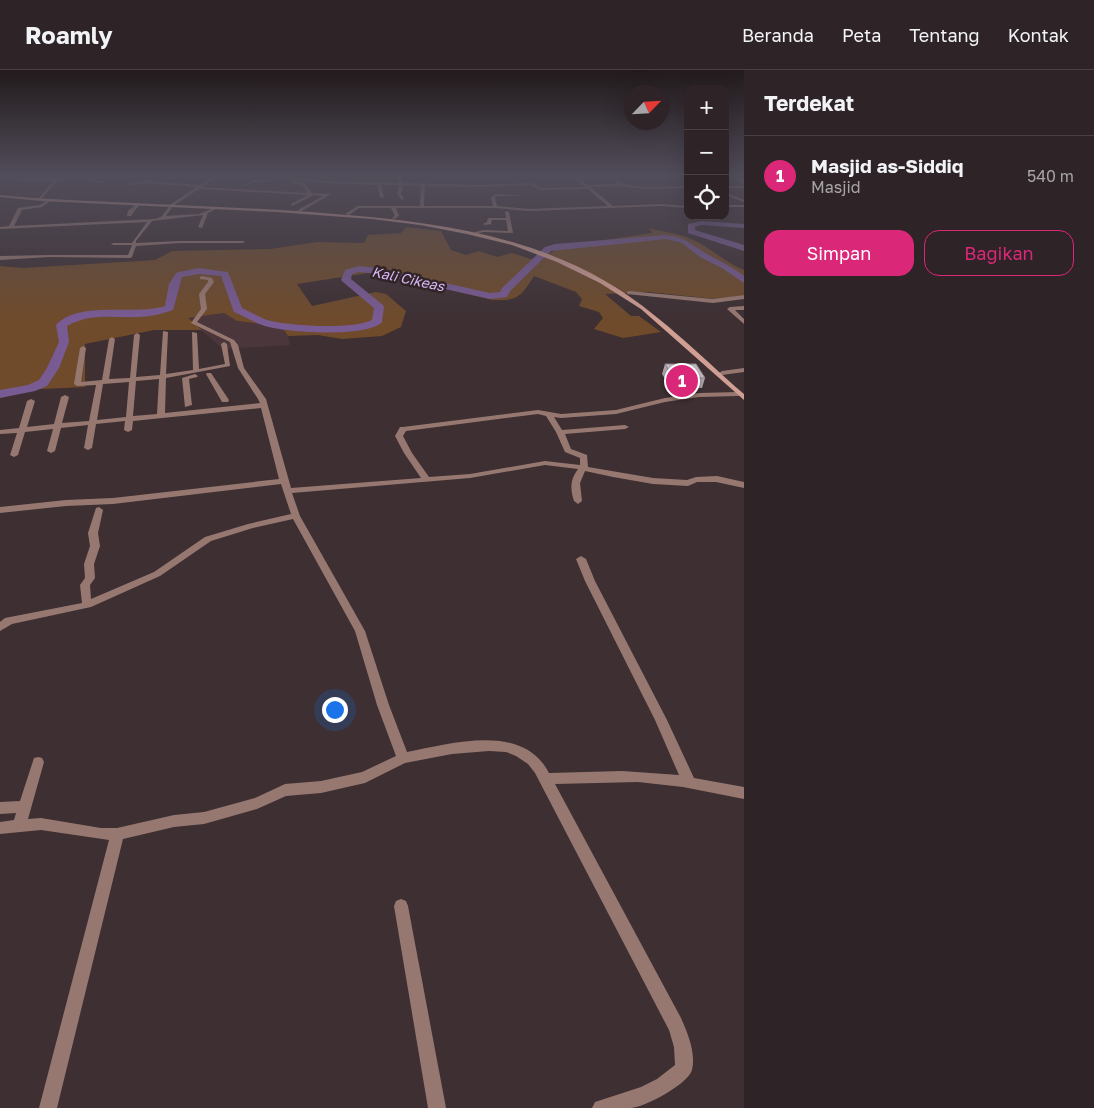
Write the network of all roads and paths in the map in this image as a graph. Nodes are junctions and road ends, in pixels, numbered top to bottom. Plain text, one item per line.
1 (83, 224) edge
2 (148, 224) edge
3 (425, 224) edge
4 (428, 224) edge
5 (510, 224) edge
6 (11, 227) joint
7 (0, 228) edge
8 (477, 233) junction
9 (243, 242) dead end
10 (113, 244) dead end
11 (133, 244) junction
12 (527, 247) junction
13 (0, 258) edge
14 (563, 260) junction
15 (202, 278) dead end
16 (629, 293) junction
17 (744, 298) edge
18 (744, 308) edge
19 (744, 322) edge
20 (165, 332) dead end
21 (194, 333) dead end
22 (137, 335) dead end
23 (112, 339) dead end
24 (224, 344) dead end
25 (83, 348) dead end
26 (241, 368) junction
27 (744, 370) edge
28 (196, 372) junction
29 (209, 374) junction
30 (721, 375) junction
31 (163, 377) junction
32 (132, 379) junction
33 (103, 382) junction
34 (742, 394) edge
35 (66, 397) dead end
36 (31, 400) dead end
37 (225, 400) dead end
38 (188, 405) dead end
39 (264, 405) junction
40 (549, 415) junction
41 (161, 416) junction
42 (130, 419) junction
43 (92, 423) junction
44 (57, 426) junction
45 (625, 427) dead end
46 (22, 430) junction
47 (128, 430) dead end
48 (0, 432) edge
49 (560, 432) junction
50 (88, 448) dead end
51 (51, 451) dead end
52 (14, 456) dead end
53 (584, 467) junction
54 (427, 480) junction
55 (744, 485) edge
56 (286, 486) junction
57 (578, 500) dead end
58 (0, 510) edge
59 (99, 510) dead end
60 (296, 516) junction
61 (581, 559) dead end
62 (87, 605) junction
63 (0, 627) edge
64 (402, 758) junction
65 (38, 762) dead end
66 (545, 779) junction
67 (689, 781) junction
68 (744, 793) edge
69 (24, 806) junction
70 (0, 808) edge
71 (19, 826) junction
72 (0, 828) edge
73 (117, 834) junction
74 (401, 906) dead end
75 (48, 1108) edge
76 (437, 1108) edge
77 (601, 1108) edge

1 - 6 street
2 - 11 street
3 - 12 main road
4 - 8 main road
5 - 8 street
6 - 7 street
8 - 12 main road
9 - 11 street
10 - 11 street
11 - 13 street
12 - 14 main road
14 - 16 main road
14 - 30 main road
15 - 26 street
16 - 17 street
16 - 30 main road
18 - 19 street
20 - 31 street
21 - 28 street
22 - 32 street
23 - 33 street
24 - 28 street
25 - 33 street
26 - 29 street
26 - 39 street
27 - 30 street
28 - 31 street
29 - 37 street
29 - 38 street
30 - 34 main road
31 - 32 street
31 - 41 street
32 - 33 street
32 - 42 street
33 - 43 street
34 - 40 street
35 - 44 street
36 - 46 street
39 - 41 street
39 - 56 street
40 - 49 street
40 - 54 street
41 - 42 street
42 - 43 street
42 - 47 street
43 - 44 street
43 - 50 street
44 - 46 street
44 - 51 street
45 - 49 street
46 - 48 street
46 - 52 street
49 - 53 street
53 - 54 street
53 - 55 street
53 - 57 street
54 - 56 street
56 - 58 street
56 - 60 street
59 - 62 street
60 - 62 street
60 - 64 street
61 - 67 street
62 - 63 street
64 - 66 street
64 - 73 street
65 - 69 street
66 - 67 street
66 - 77 street
67 - 68 street
69 - 70 street
69 - 71 street
71 - 72 street
71 - 73 street
73 - 75 street
74 - 76 street

